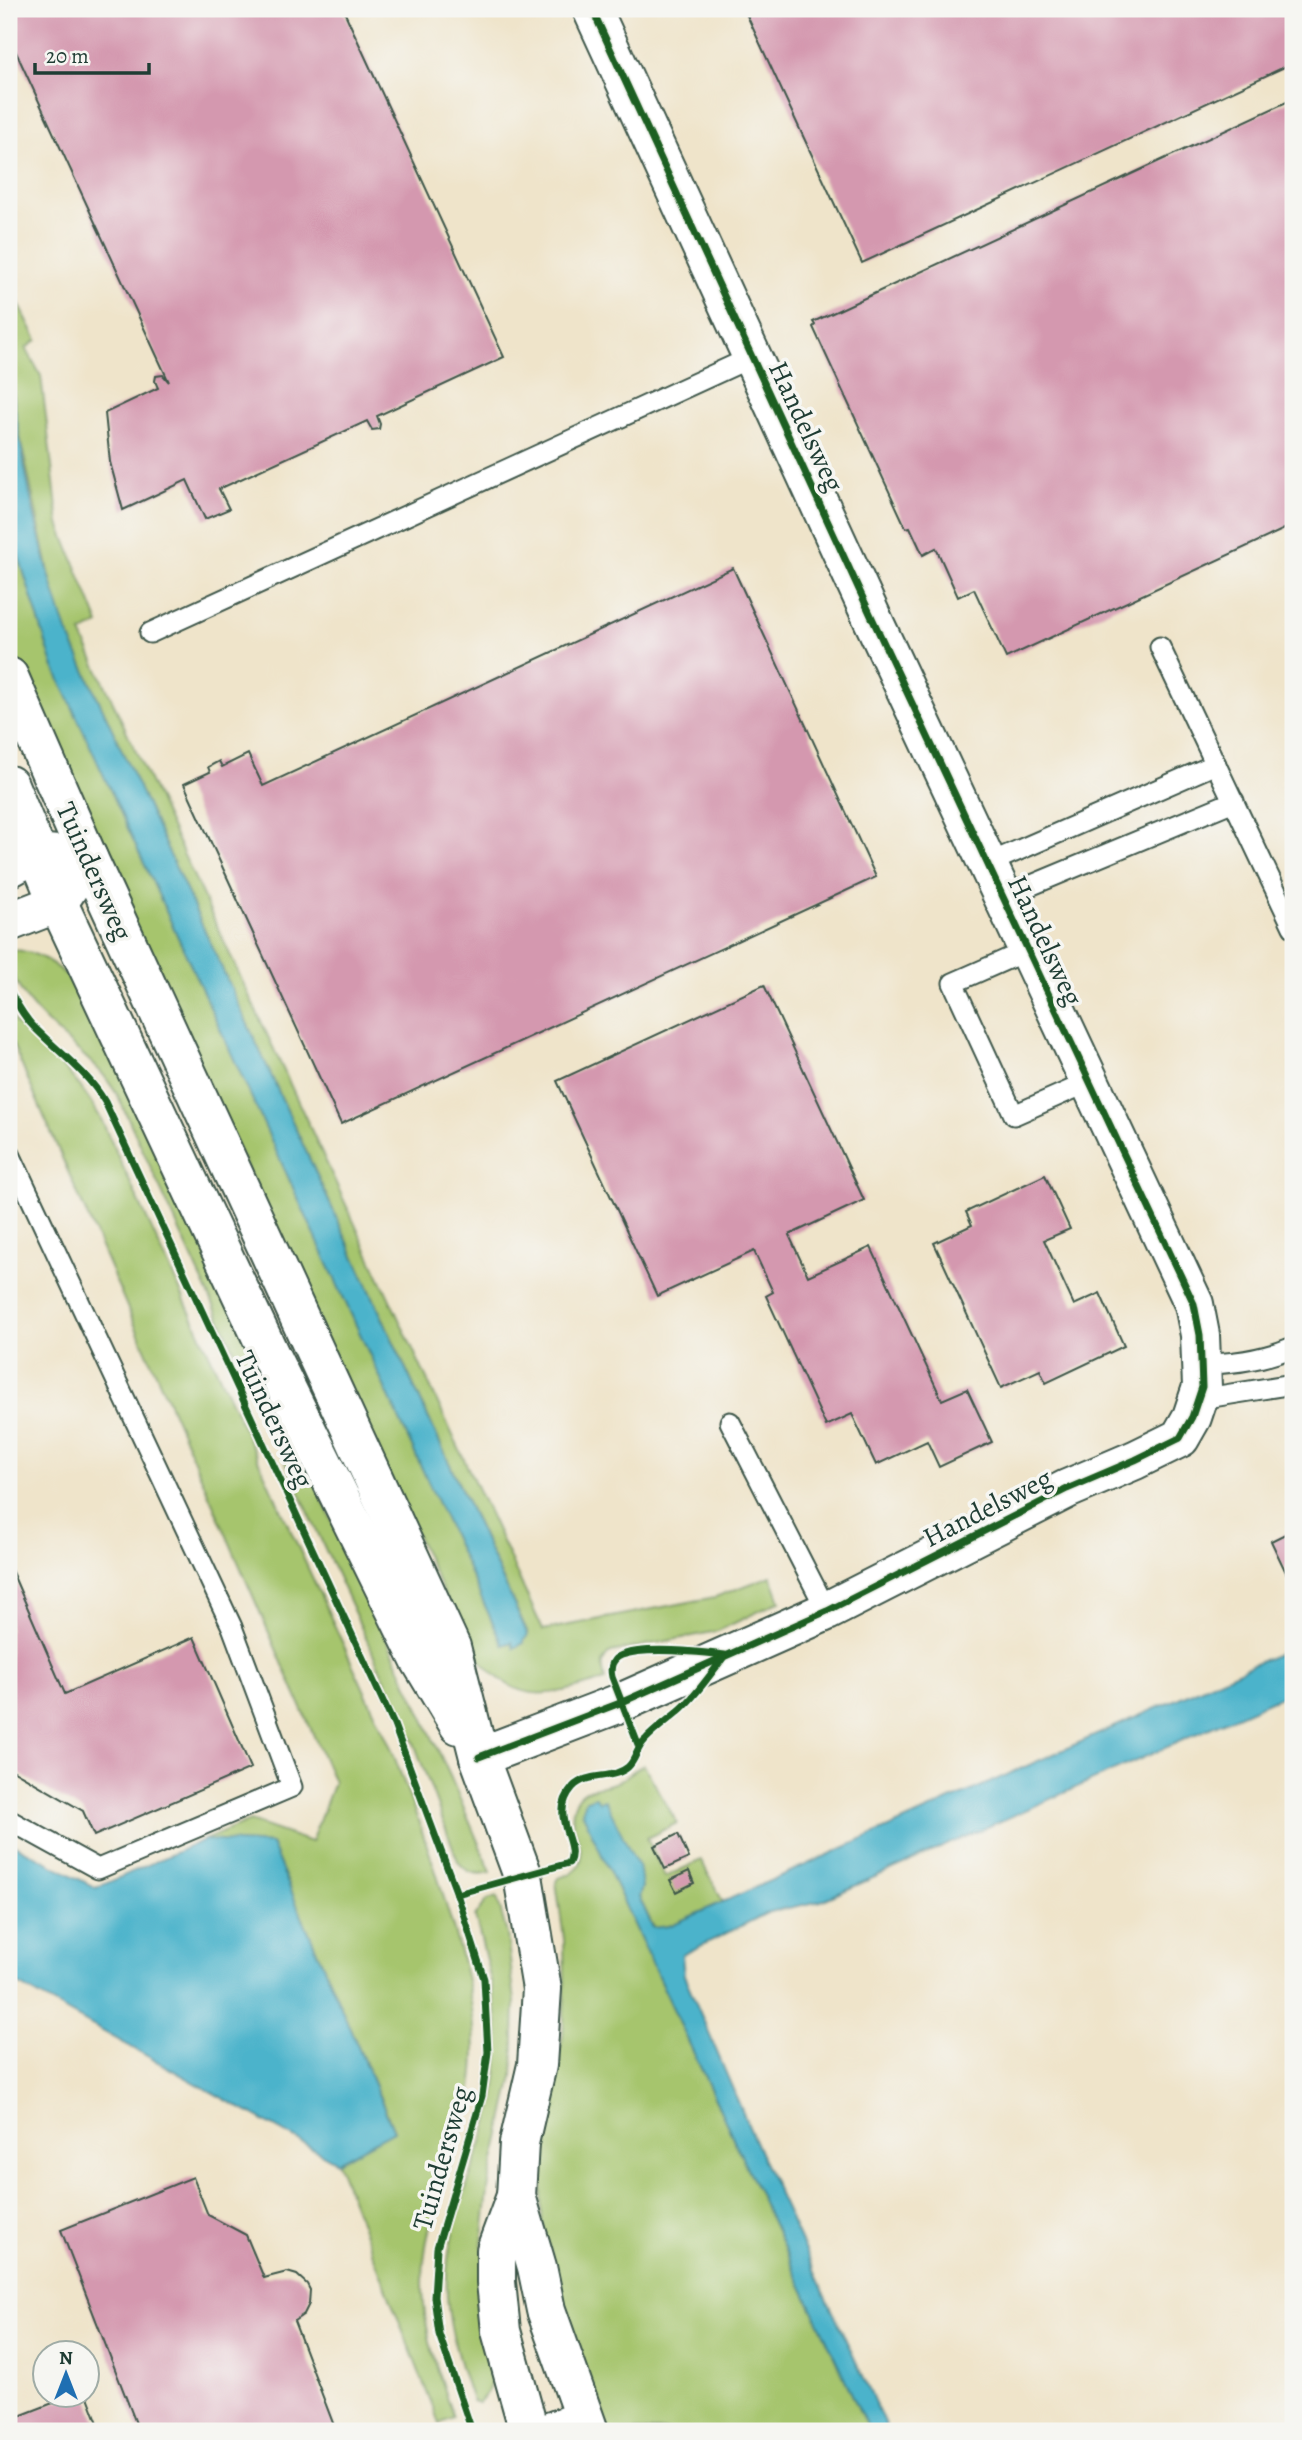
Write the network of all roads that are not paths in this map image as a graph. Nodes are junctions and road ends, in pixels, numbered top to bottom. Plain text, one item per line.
1 (593, 9) edge
2 (752, 357) junction
3 (150, 633) dead end
4 (1160, 648) dead end
5 (9, 677) edge
6 (1216, 764) junction
7 (9, 785) edge
8 (1234, 801) junction
9 (88, 858) junction
10 (22, 860) edge
11 (995, 880) junction
12 (58, 903) junction
13 (9, 922) edge
14 (1293, 927) edge
15 (1028, 950) junction
16 (1090, 1082) junction
17 (9, 1152) edge
18 (1293, 1347) edge
19 (1200, 1381) junction
20 (1293, 1384) edge
21 (730, 1422) dead end
22 (827, 1611) junction
23 (479, 1757) junction
24 (9, 1820) edge
25 (516, 2196) junction
26 (585, 2420) edge
27 (528, 2431) edge

1 - 2 main road, Handelsweg
2 - 3 lane
2 - 11 main road, Handelsweg
4 - 6 lane
5 - 9 main road, Tuindersweg
6 - 8 lane
6 - 11 lane
7 - 10 main road, Tuindersweg
8 - 11 lane
8 - 14 lane
9 - 10 main road
9 - 12 main road
9 - 23 main road, Tuindersweg
10 - 12 main road, Tuindersweg
11 - 15 main road, Handelsweg
12 - 13 main road
12 - 23 main road, Tuindersweg
15 - 16 main road, Handelsweg
15 - 16 lane
16 - 19 main road, Handelsweg
17 - 24 lane
18 - 19 lane
19 - 20 lane
19 - 22 main road, Handelsweg
21 - 22 lane
22 - 23 main road, Handelsweg
23 - 25 main road, Tuindersweg
25 - 26 main road, Tuindersweg
25 - 27 main road, Tuindersweg
26 - 27 lane

